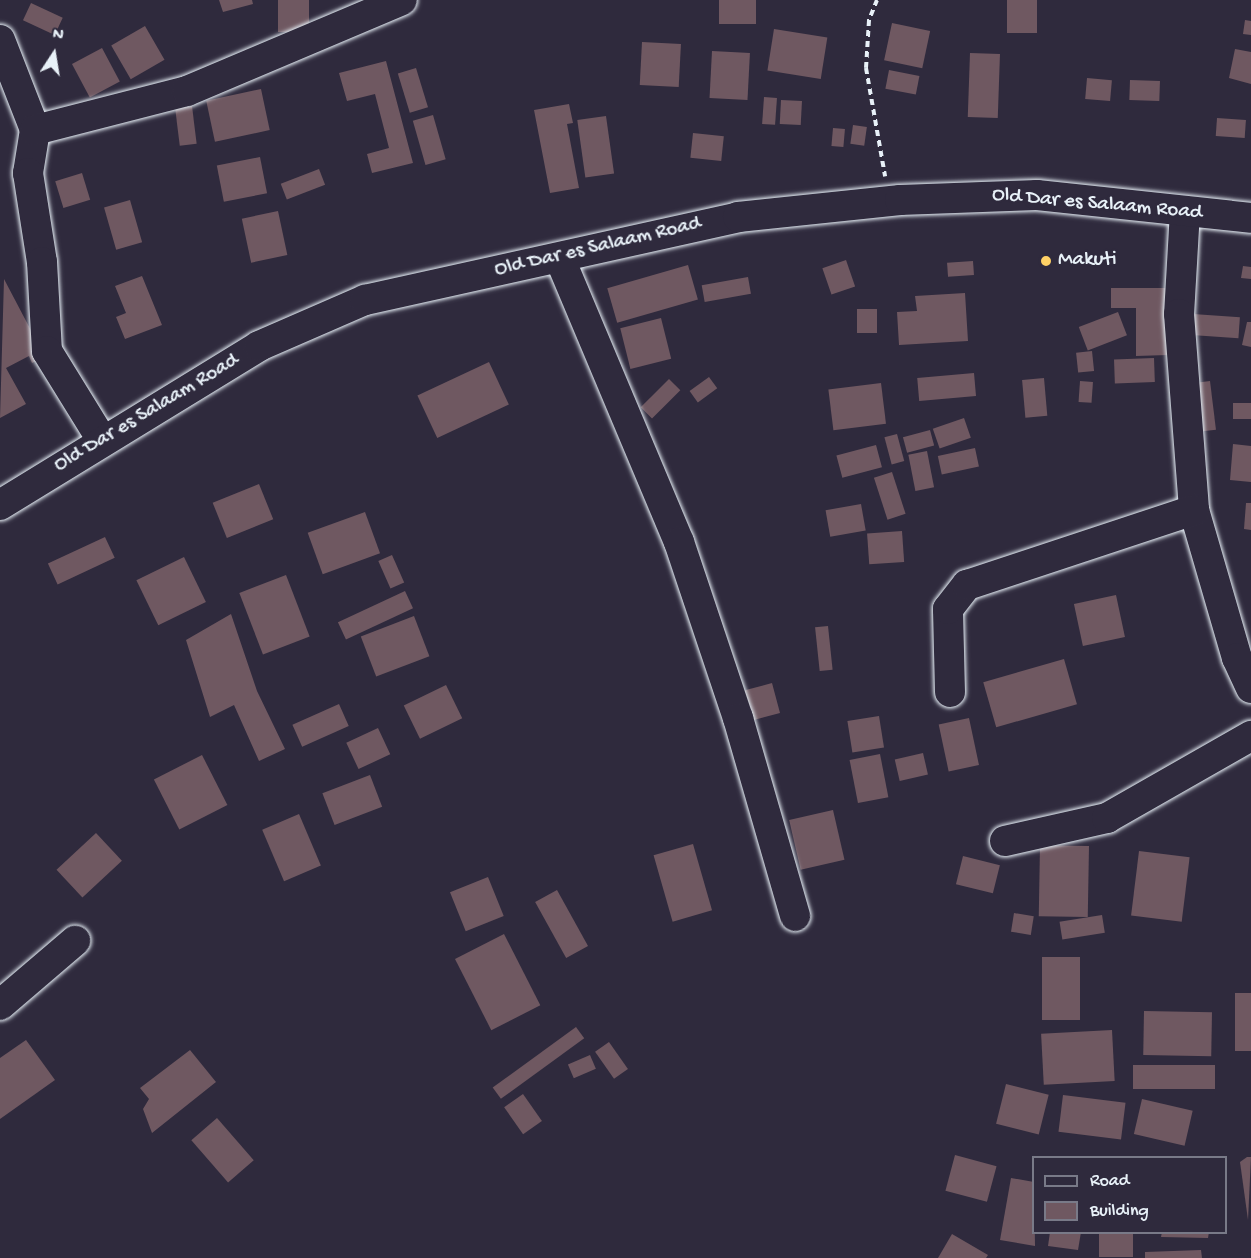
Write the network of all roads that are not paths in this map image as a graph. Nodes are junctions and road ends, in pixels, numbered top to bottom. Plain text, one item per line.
1 (402, 0) edge
2 (0, 40) edge
3 (35, 130) junction
4 (1185, 211) junction
5 (1251, 218) edge
6 (560, 259) junction
7 (102, 440) junction
8 (0, 505) edge
9 (1194, 510) junction
10 (1251, 688) edge
11 (950, 692) dead end
12 (1251, 736) edge
13 (1005, 841) dead end
14 (795, 916) dead end
15 (75, 941) dead end
16 (0, 1005) edge

1 - 3 street
2 - 3 street
3 - 7 street
4 - 5 street, Old Dar es Salaam Road
4 - 6 street, Old Dar es Salaam Road
4 - 9 street
6 - 7 street, Old Dar es Salaam Road
6 - 14 street
7 - 8 street, Old Dar es Salaam Road
9 - 10 street
9 - 11 street
12 - 13 street
15 - 16 street

